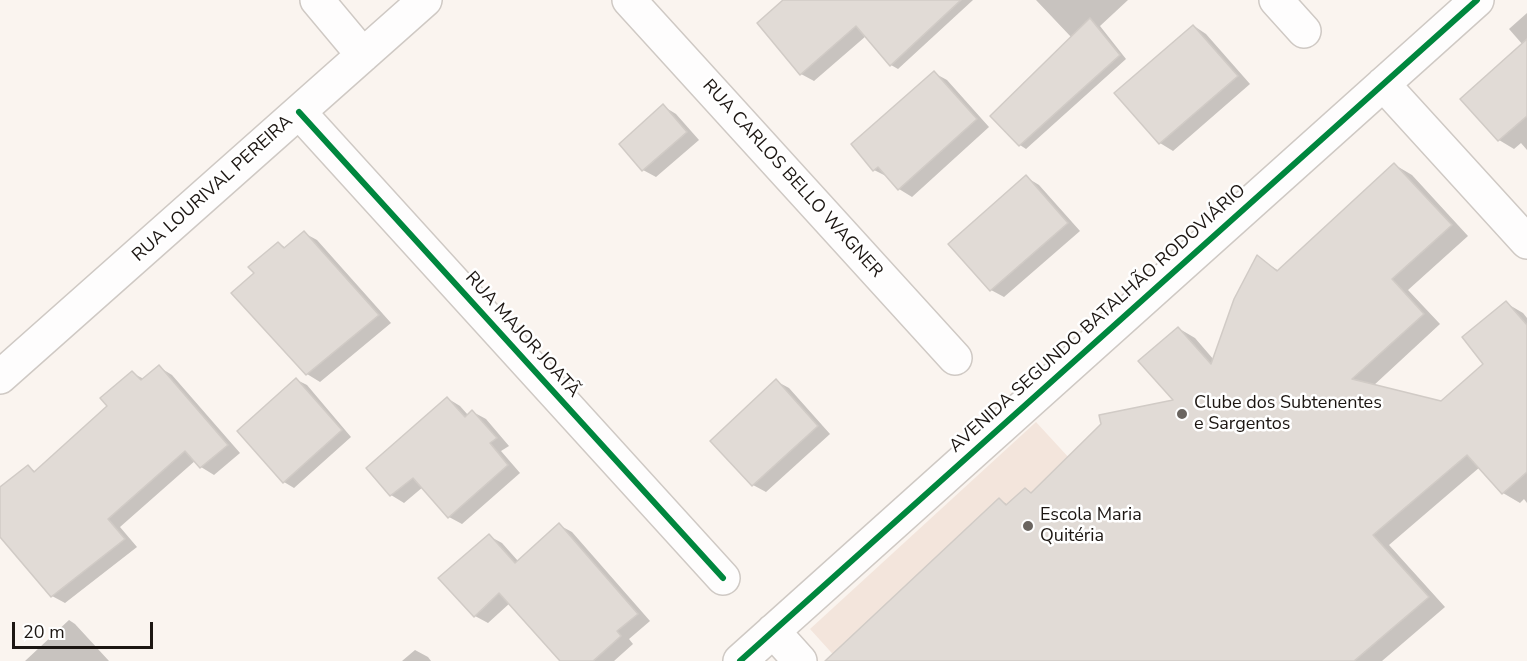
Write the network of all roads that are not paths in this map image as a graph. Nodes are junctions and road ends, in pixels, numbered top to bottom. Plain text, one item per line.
1 (317, 0) edge
2 (425, 0) edge
3 (629, 0) edge
4 (1276, 0) edge
5 (1477, 0) edge
6 (1304, 31) dead end
7 (363, 55) junction
8 (1383, 84) junction
9 (299, 112) junction
10 (1527, 242) edge
11 (955, 358) dead end
12 (0, 377) edge
13 (723, 578) dead end
14 (773, 632) junction
15 (740, 661) edge
16 (800, 661) edge

1 - 7 street
2 - 7 street, RUA LOURIVAL PEREIRA
3 - 11 street, RUA CARLOS BELLO WAGNER
4 - 6 street
5 - 8 street, AVENIDA SEGUNDO BATALHÃO RODOVIÁRIO
7 - 9 street, RUA LOURIVAL PEREIRA
8 - 10 street
8 - 14 street, AVENIDA SEGUNDO BATALHÃO RODOVIÁRIO
9 - 12 street, RUA LOURIVAL PEREIRA
9 - 13 street, RUA MAJOR JOATÃ
14 - 15 street, AVENIDA SEGUNDO BATALHÃO RODOVIÁRIO
14 - 16 street

